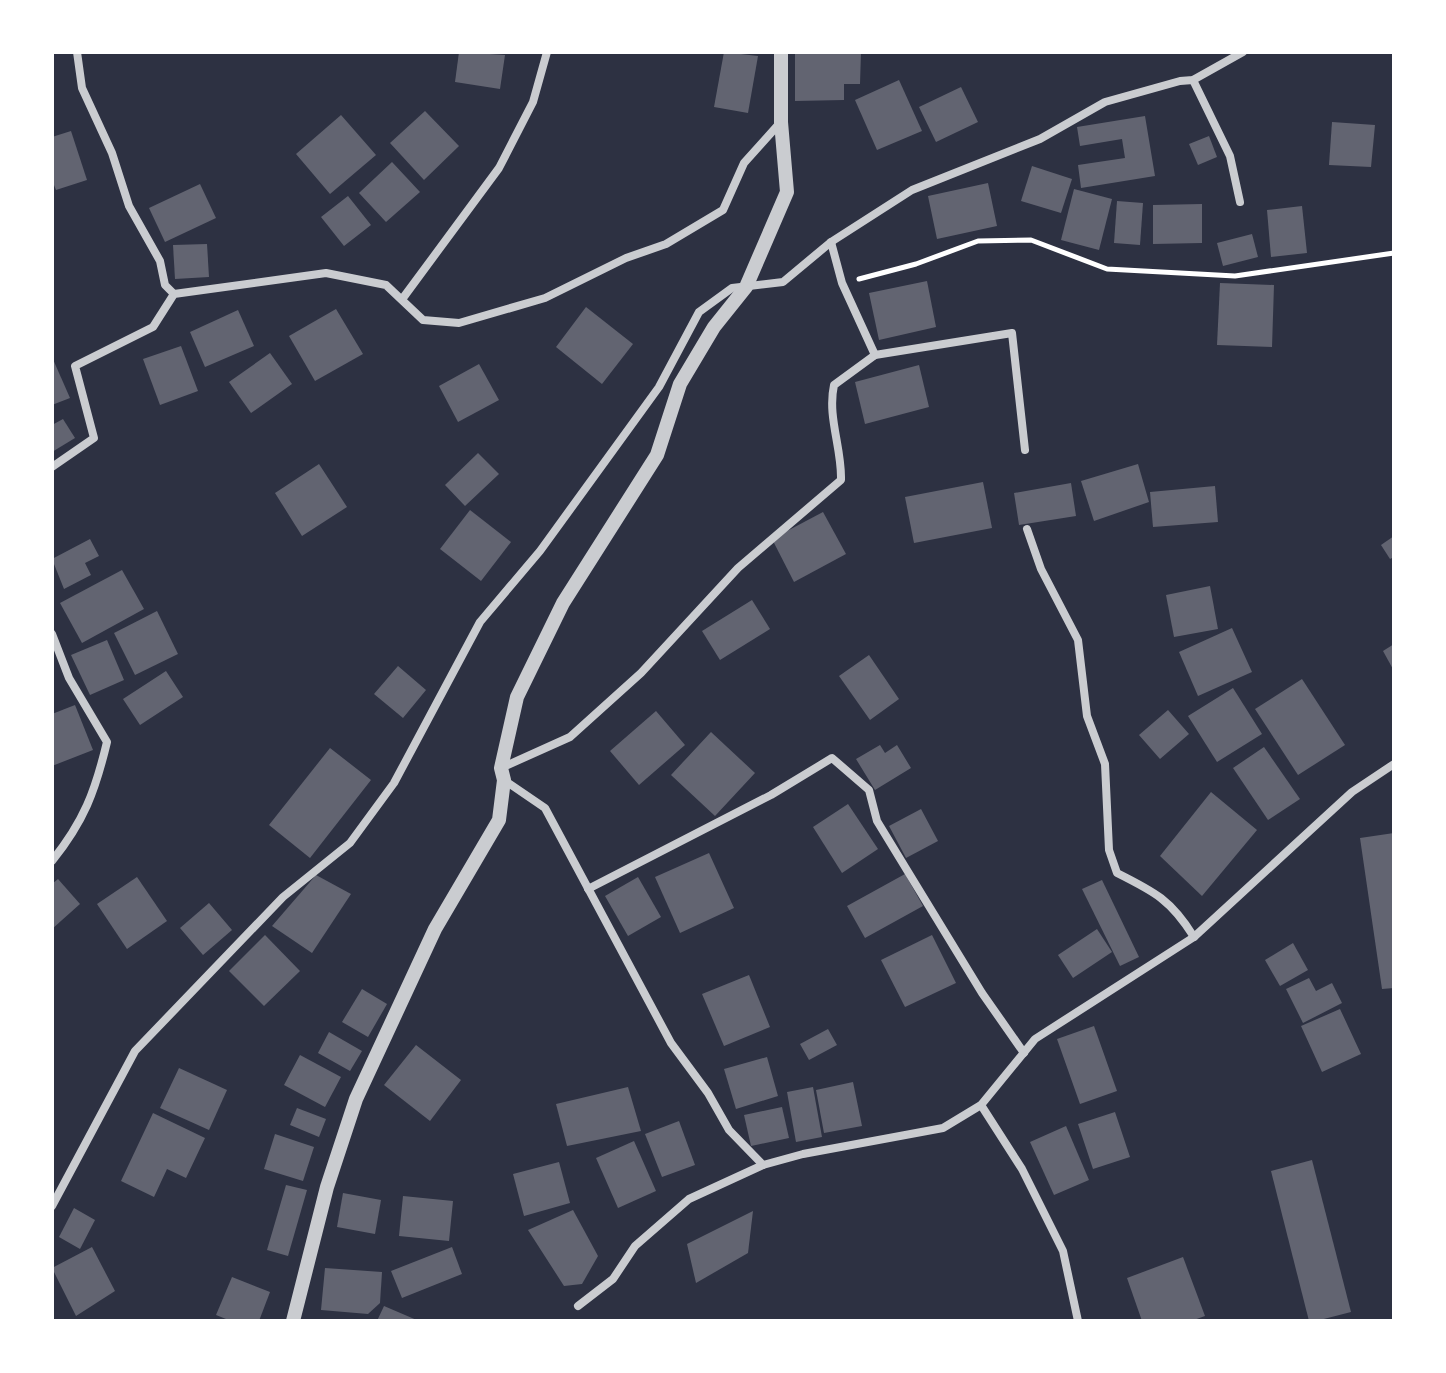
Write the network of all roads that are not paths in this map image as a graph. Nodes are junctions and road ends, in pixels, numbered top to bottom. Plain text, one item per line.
1 (77, 52) edge
2 (547, 52) edge
3 (781, 52) edge
4 (1243, 52) edge
5 (1193, 80) junction
6 (781, 122) junction
7 (1240, 202) dead end
8 (831, 242) junction
9 (746, 287) junction
10 (174, 294) junction
11 (403, 298) junction
12 (875, 355) junction
13 (1025, 450) dead end
14 (52, 467) edge
15 (1027, 529) dead end
16 (52, 634) edge
17 (1394, 764) edge
18 (502, 774) junction
19 (52, 861) edge
20 (588, 889) junction
21 (1194, 937) junction
22 (1024, 1053) junction
23 (981, 1105) junction
24 (763, 1165) junction
25 (52, 1206) edge
26 (578, 1306) dead end
27 (293, 1321) edge
28 (1078, 1321) edge

1 - 10 street
2 - 11 street
3 - 6 street
4 - 5 street
5 - 7 street
5 - 8 street
6 - 9 street
6 - 11 street
8 - 9 street
8 - 12 street
9 - 18 street
9 - 25 street
10 - 11 street
10 - 14 street
12 - 13 street
12 - 18 street
15 - 21 street
16 - 19 street
17 - 21 street
18 - 20 street
18 - 27 street
20 - 22 street
20 - 24 street
21 - 22 street
22 - 23 street
23 - 24 street
23 - 28 street
24 - 26 street

